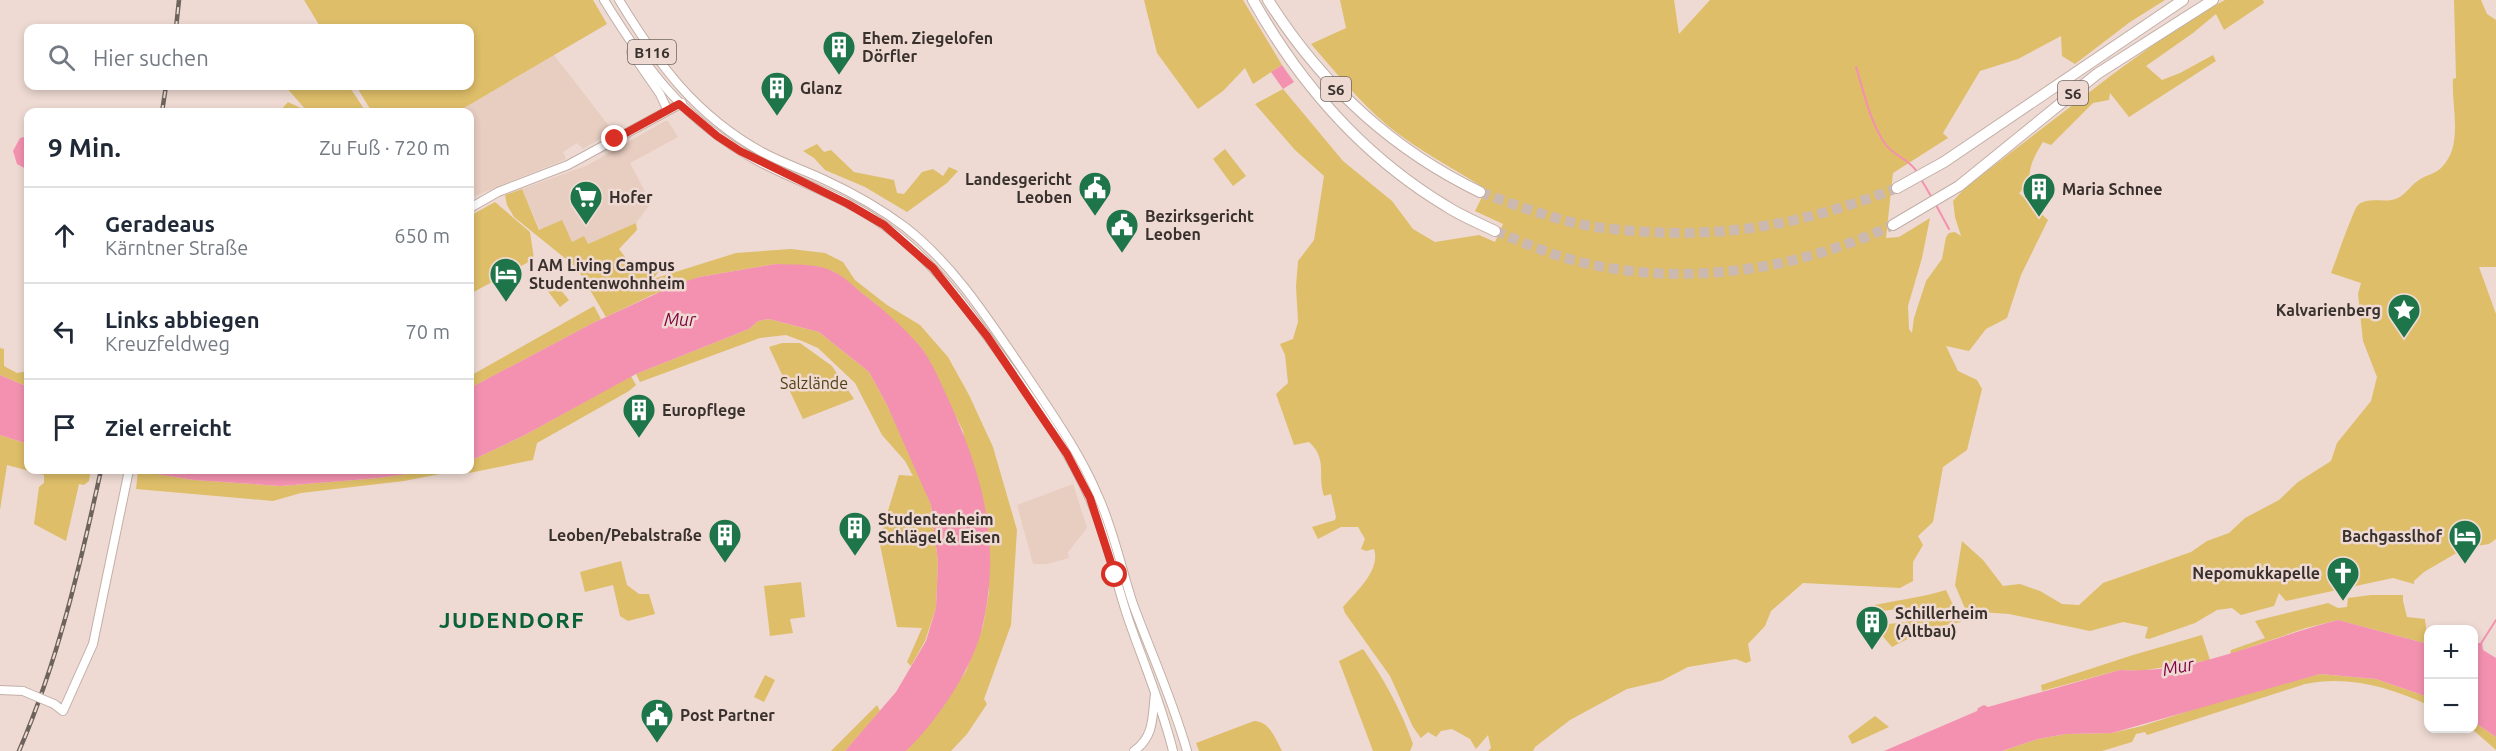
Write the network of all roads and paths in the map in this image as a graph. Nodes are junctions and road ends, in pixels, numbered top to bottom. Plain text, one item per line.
1 (604, 0) edge
2 (620, 0) edge
3 (1253, 0) edge
4 (1268, 0) edge
5 (2183, 0) edge
6 (2213, 0) edge
7 (634, 45) junction
8 (690, 99) junction
9 (679, 104) junction
10 (667, 109) junction
11 (1897, 188) tunnel mouth
12 (1480, 192) tunnel mouth
13 (474, 206) edge
14 (1893, 225) tunnel mouth
15 (1495, 231) tunnel mouth
16 (128, 474) edge
17 (0, 690) edge
18 (1156, 690) junction
19 (1134, 751) edge
20 (1173, 751) edge
21 (1188, 751) edge

1 - 7 main road, B116
2 - 8 main road, B116
3 - 15 highway, S6
4 - 12 highway, S6
5 - 11 highway, S6
6 - 14 highway, S6
7 - 9 main road, B116
7 - 10 main road
8 - 9 main road
8 - 21 main road, B116
9 - 10 main road
9 - 18 main road, B116
10 - 13 main road
16 - 17 main road, bridge
18 - 19 main road
18 - 20 main road, B116

